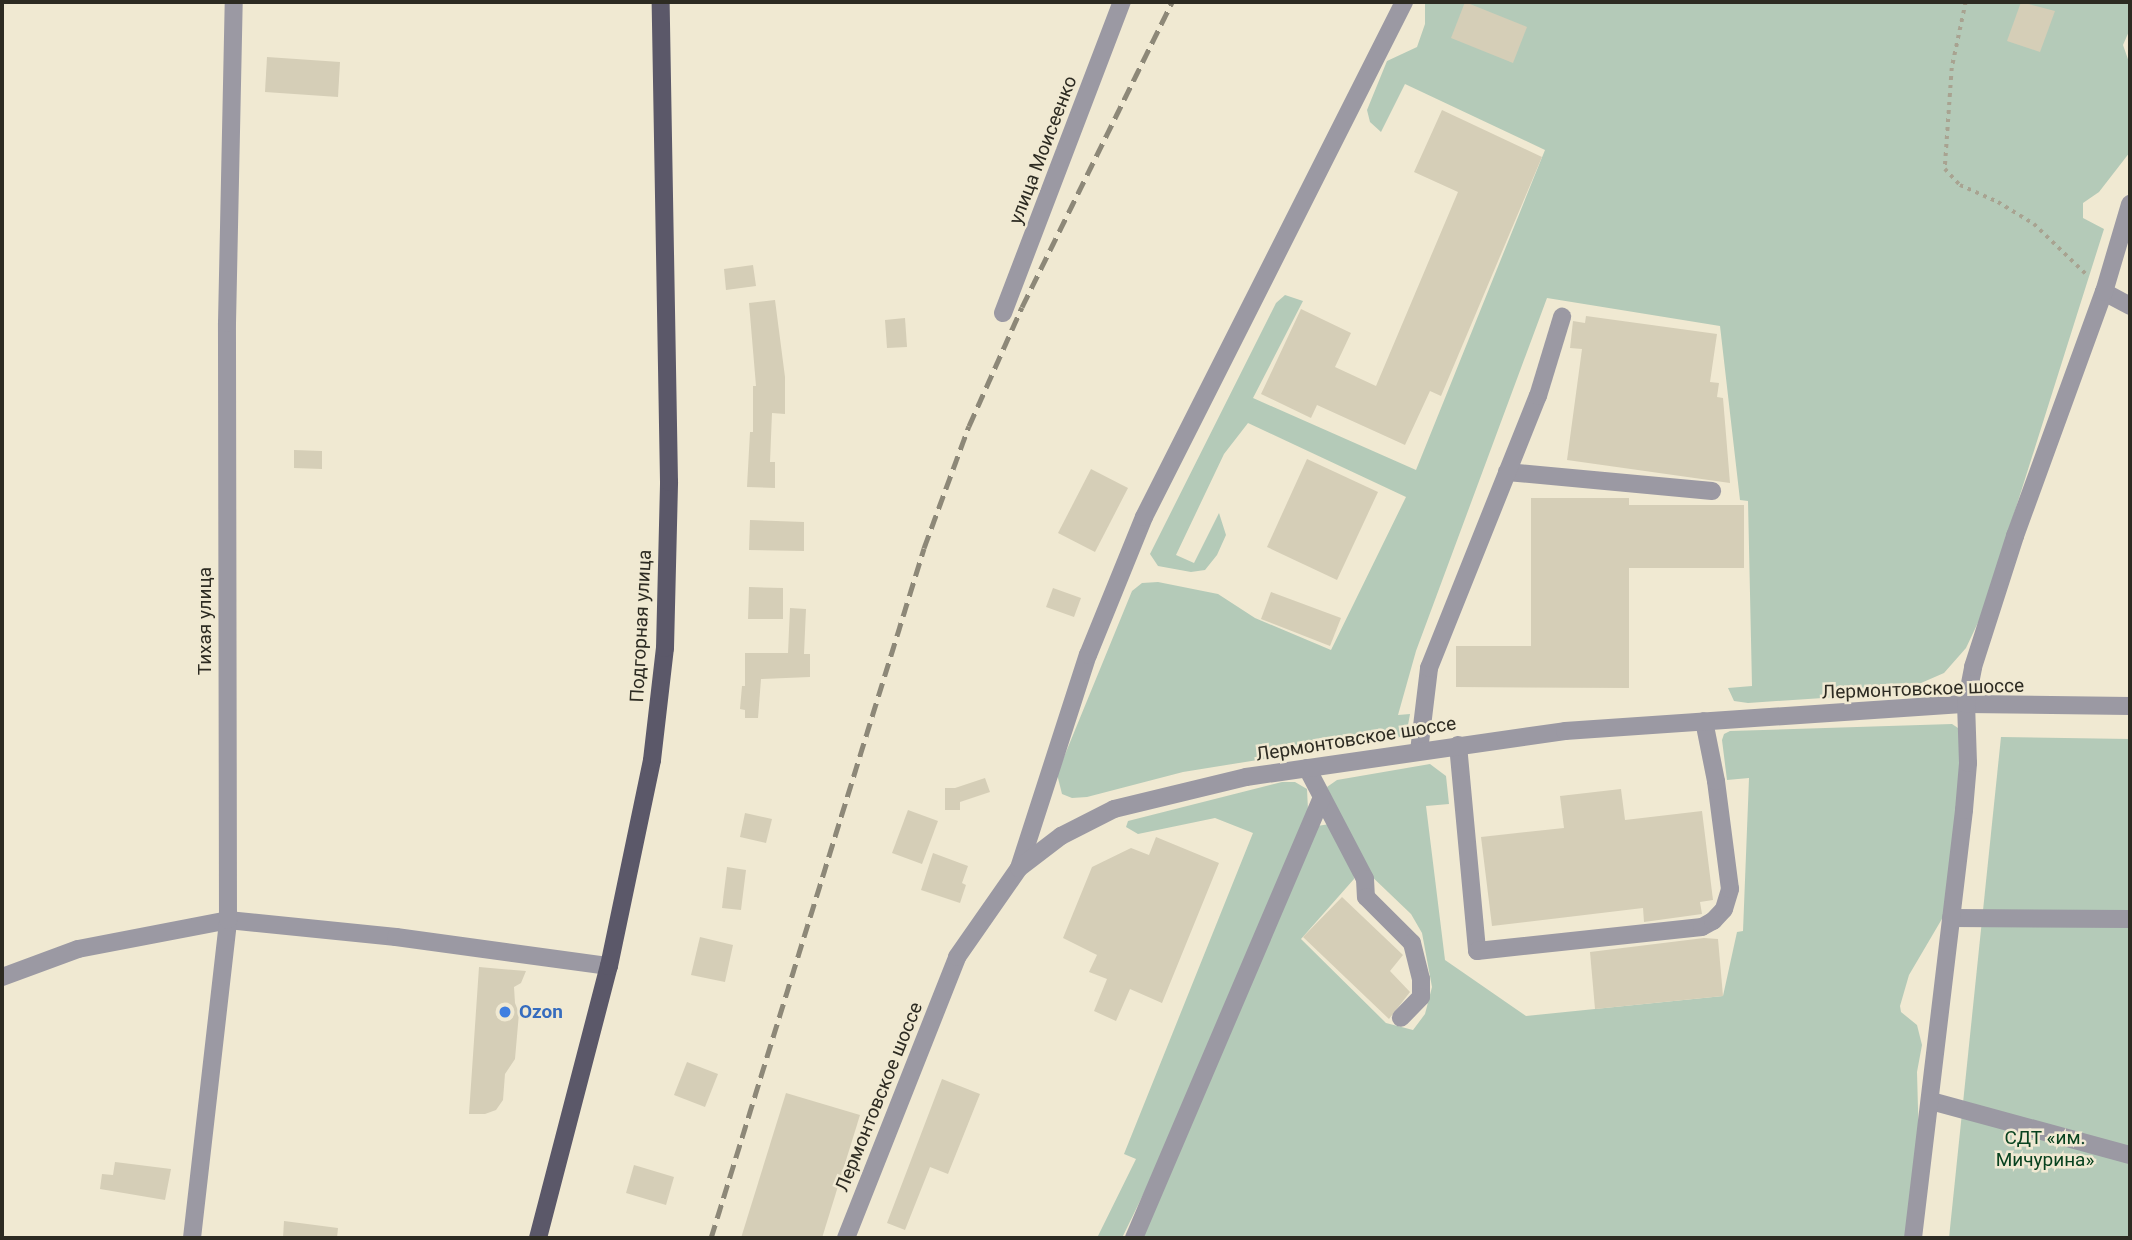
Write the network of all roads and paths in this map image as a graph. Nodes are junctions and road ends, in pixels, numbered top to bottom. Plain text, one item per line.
1 (234, 2) edge
2 (661, 2) edge
3 (1122, 2) edge
4 (1404, 2) edge
5 (1966, 2) edge
6 (2130, 204) edge
7 (2104, 292) junction
8 (2130, 306) edge
9 (1003, 313) dead end
10 (1562, 317) dead end
11 (1507, 472) junction
12 (1712, 491) dead end
13 (1966, 705) junction
14 (2130, 706) edge
15 (1704, 721) junction
16 (1458, 745) junction
17 (1419, 751) junction
18 (1307, 768) junction
19 (1322, 797) junction
20 (1019, 868) junction
21 (1951, 918) junction
22 (2130, 919) edge
23 (228, 920) junction
24 (609, 966) junction
25 (2, 977) edge
26 (1401, 1018) dead end
27 (1931, 1101) junction
28 (2130, 1155) edge
29 (192, 1238) edge
30 (538, 1238) edge
31 (846, 1238) edge
32 (1134, 1238) edge
33 (1913, 1238) edge

1 - 23 street, Тихая улица
2 - 24 main road, Подгорная улица
3 - 9 street, улица Моисеенко
4 - 20 street
5 - 7 path
6 - 7 street
7 - 8 street
7 - 13 street
10 - 11 street
11 - 12 street
11 - 17 street
13 - 14 street, Лермонтовское шоссе
13 - 15 street, Лермонтовское шоссе
13 - 21 street
15 - 16 street, Лермонтовское шоссе
15 - 16 street
16 - 17 street, Лермонтовское шоссе
17 - 18 street, Лермонтовское шоссе
18 - 19 street
18 - 20 street, Лермонтовское шоссе
19 - 26 street
19 - 32 street
20 - 31 street, Лермонтовское шоссе
21 - 22 street
21 - 27 street
23 - 24 street
23 - 25 street
23 - 29 street, Тихая улица
24 - 30 main road, Подгорная улица
27 - 28 street
27 - 33 street

